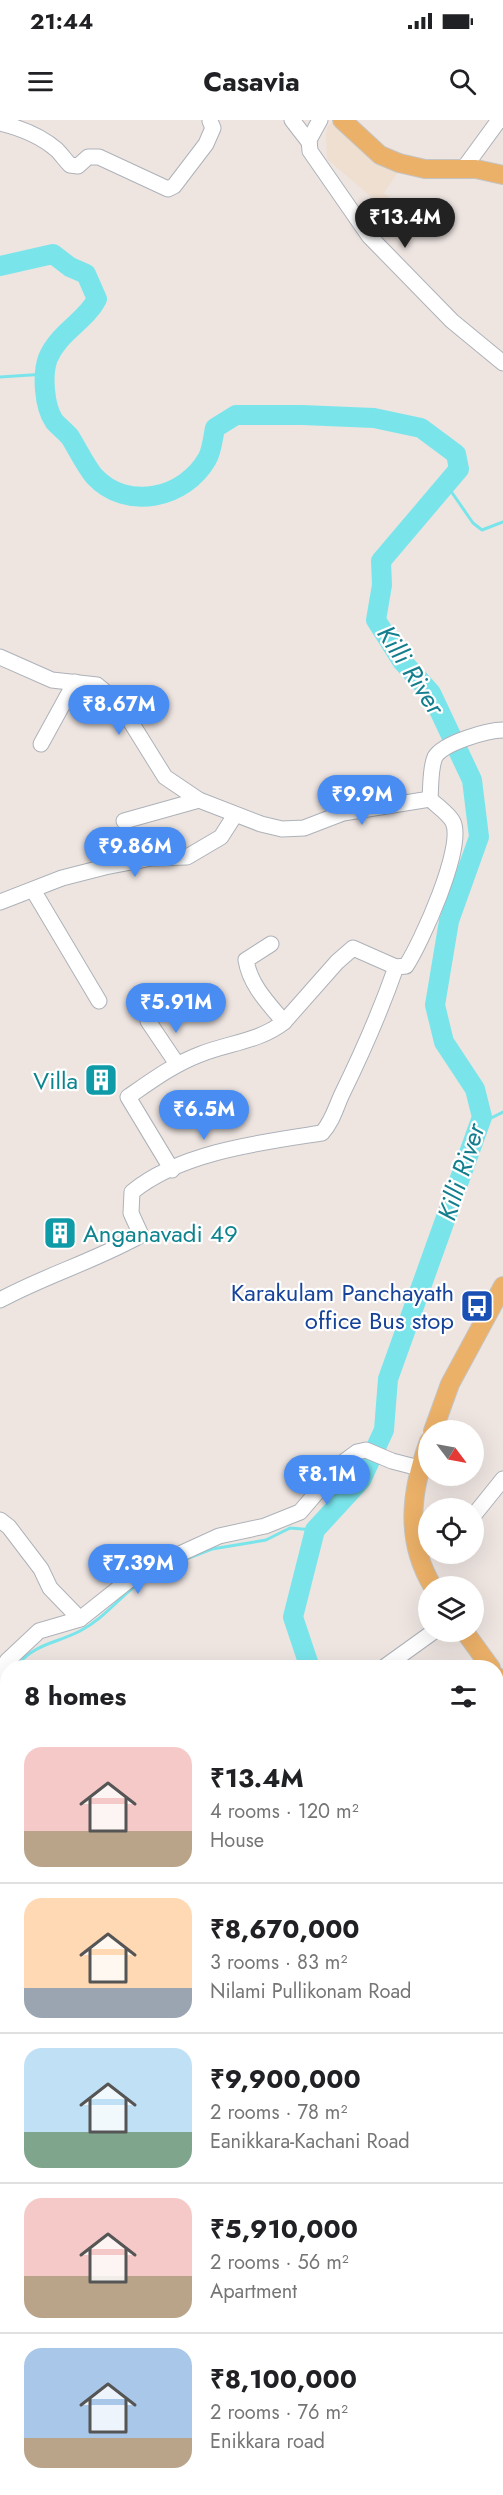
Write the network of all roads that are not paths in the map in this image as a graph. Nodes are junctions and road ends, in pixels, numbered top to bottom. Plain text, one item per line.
1 (210, 120) edge
2 (292, 120) edge
3 (320, 120) edge
4 (342, 120) edge
5 (499, 120) edge
6 (0, 123) edge
7 (309, 142) junction
8 (464, 168) junction
9 (503, 176) edge
10 (503, 363) edge
11 (0, 657) edge
12 (75, 682) junction
13 (503, 730) edge
14 (41, 744) dead end
15 (430, 799) junction
16 (199, 800) junction
17 (234, 815) junction
18 (124, 821) dead end
19 (33, 890) junction
20 (0, 902) edge
21 (271, 944) dead end
22 (396, 967) junction
23 (99, 1001) dead end
24 (148, 1021) dead end
25 (284, 1022) junction
26 (177, 1064) junction
27 (172, 1170) junction
28 (503, 1286) edge
29 (0, 1300) edge
30 (437, 1420) edge
31 (418, 1468) edge
32 (418, 1473) edge
33 (503, 1479) edge
34 (484, 1503) edge
35 (0, 1520) edge
36 (428, 1576) edge
37 (80, 1619) junction
38 (419, 1642) edge
39 (472, 1642) edge
40 (8, 1660) edge
41 (394, 1660) edge
42 (485, 1660) edge

1 - 6 street
2 - 7 street
3 - 7 street
4 - 8 main road
5 - 8 street
7 - 10 street
8 - 9 main road
11 - 12 street
12 - 14 street
12 - 16 street
13 - 15 street
15 - 17 street
15 - 22 street
16 - 17 street
16 - 18 street
17 - 19 street
19 - 20 street
19 - 23 street
21 - 25 street
22 - 25 street
22 - 27 street
24 - 26 street
25 - 26 street
26 - 27 street
27 - 29 street
28 - 30 main road
31 - 37 street
32 - 36 main road
33 - 34 street
35 - 37 street
37 - 40 street
38 - 41 street
39 - 42 main road

